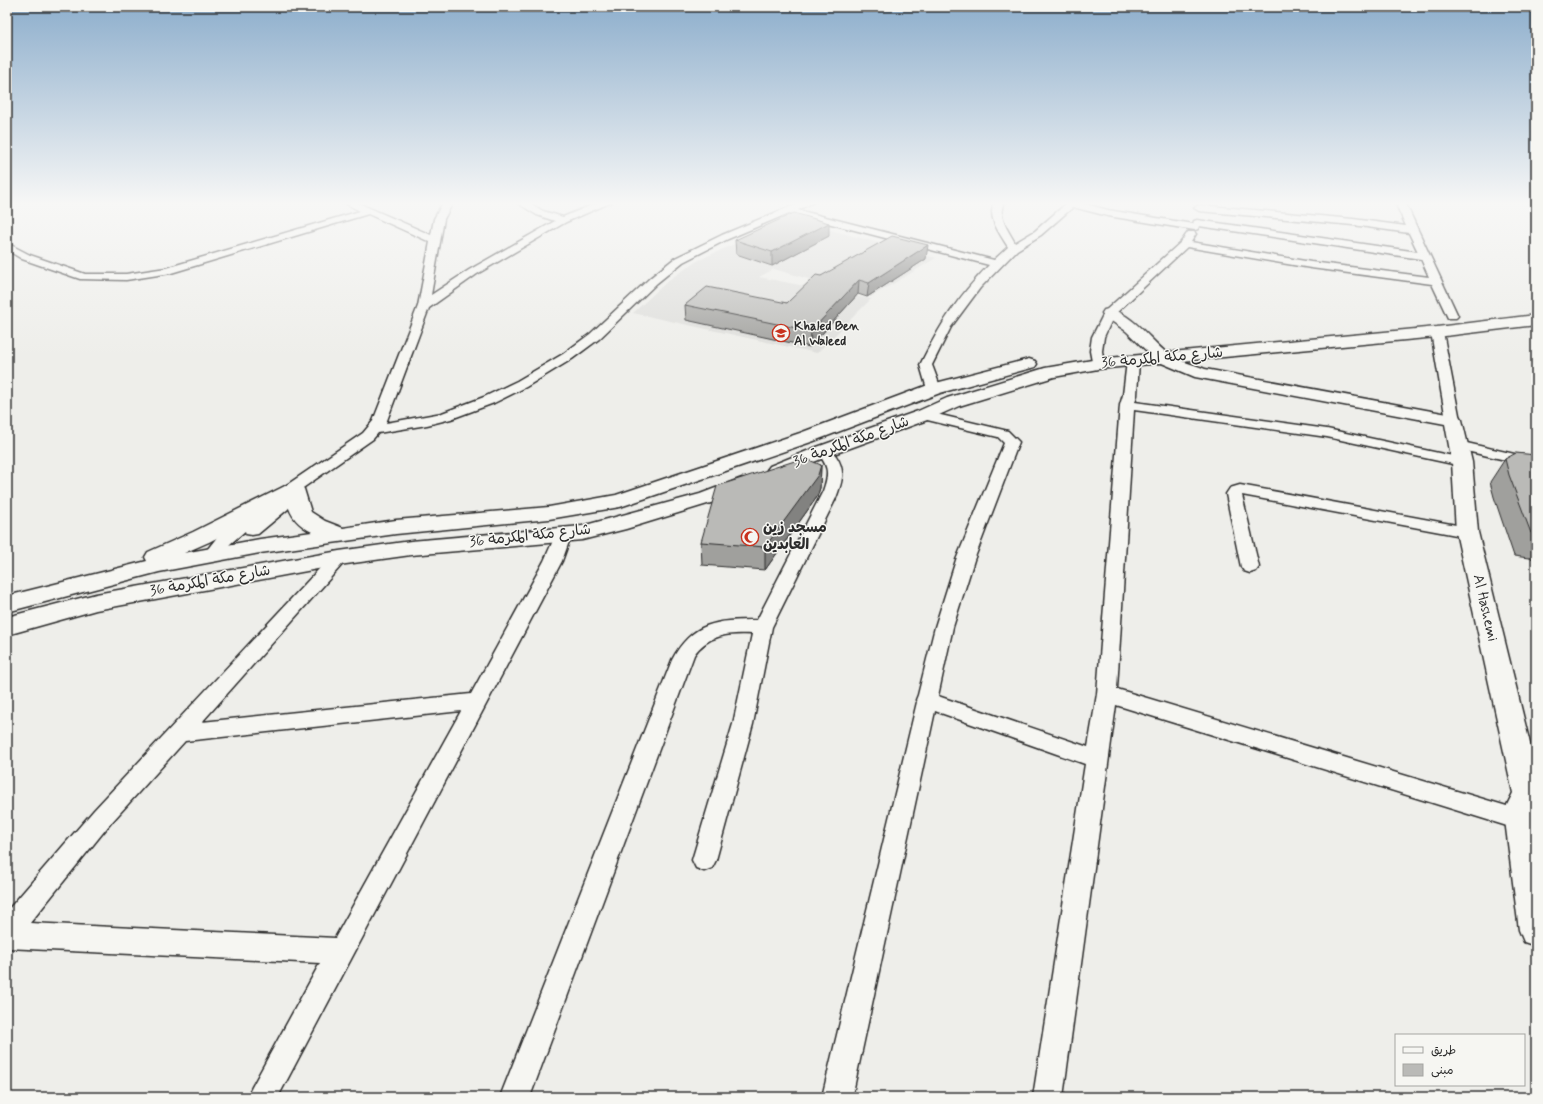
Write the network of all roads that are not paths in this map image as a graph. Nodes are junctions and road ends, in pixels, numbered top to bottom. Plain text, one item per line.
1 (20, 254) edge
2 (226, 254) edge
3 (434, 254) edge
4 (505, 254) edge
5 (692, 254) edge
6 (954, 254) edge
7 (1007, 254) edge
8 (1175, 254) edge
9 (1242, 254) edge
10 (1406, 254) edge
11 (1424, 256) joint
12 (996, 264) junction
13 (1436, 281) junction
14 (424, 306) junction
15 (1536, 306) edge
16 (1109, 313) junction
17 (1452, 316) junction
18 (1536, 320) edge
19 (1437, 332) junction
20 (1156, 352) junction
21 (1097, 358) junction
22 (1133, 361) junction
23 (934, 389) junction
24 (1127, 404) junction
25 (924, 415) junction
26 (1453, 420) junction
27 (376, 429) junction
28 (824, 451) junction
29 (1460, 454) junction
30 (1536, 463) edge
31 (294, 489) junction
32 (1467, 532) junction
33 (344, 534) junction
34 (563, 536) junction
35 (212, 555) junction
36 (339, 558) junction
37 (1250, 567) dead end
38 (245, 575) junction
39 (112, 576) junction
40 (7, 604) edge
41 (42, 615) junction
42 (7, 626) edge
43 (763, 627) junction
44 (1107, 694) junction
45 (926, 700) junction
46 (476, 701) junction
47 (178, 733) junction
48 (1097, 759) junction
49 (1528, 807) edge
50 (704, 860) dead end
51 (1536, 930) edge
52 (7, 931) edge
53 (7, 935) edge
54 (341, 950) junction
55 (262, 1097) edge
56 (515, 1097) edge
57 (837, 1097) edge
58 (1048, 1097) edge

1 - 2 street
3 - 14 street
4 - 14 street
5 - 27 street
6 - 12 street
7 - 12 street
8 - 16 street
9 - 13 street
10 - 11 street
11 - 13 street
12 - 23 street
13 - 17 street
14 - 27 street
15 - 17 main road, شارع مكة المكرمة 36
16 - 20 main road
16 - 21 street
17 - 20 main road, شارع مكة المكرمة 36
18 - 19 main road, شارع مكة المكرمة 36
19 - 20 main road, شارع مكة المكرمة 36
19 - 26 street
20 - 21 main road, شارع مكة المكرمة 36
20 - 22 main road, شارع مكة المكرمة 36
20 - 26 main road
21 - 22 main road, شارع مكة المكرمة 36
21 - 23 main road, شارع مكة المكرمة 36
21 - 25 main road, شارع مكة المكرمة 36
22 - 24 street
23 - 33 main road, شارع مكة المكرمة 36
24 - 29 street
24 - 44 street
25 - 28 main road, شارع مكة المكرمة 36
25 - 45 street
26 - 29 main road, Al Hashemi
27 - 31 street
28 - 34 main road, شارع مكة المكرمة 36
28 - 43 street
29 - 30 street
29 - 32 main road, Al Hashemi
31 - 33 main road
31 - 35 street
31 - 39 main road
32 - 37 street
32 - 49 main road, Al Hashemi
33 - 35 main road, شارع مكة المكرمة 36
34 - 36 main road, شارع مكة المكرمة 36
34 - 46 street
35 - 38 main road
35 - 39 main road, شارع مكة المكرمة 36
35 - 41 main road
36 - 38 main road, شارع مكة المكرمة 36
36 - 47 street
38 - 41 main road, شارع مكة المكرمة 36
39 - 40 main road, شارع مكة المكرمة 36
41 - 42 main road, شارع مكة المكرمة 36
43 - 50 street
43 - 56 street
44 - 48 street
44 - 49 street
45 - 48 street
45 - 57 street
46 - 47 street
46 - 54 street
47 - 52 street
48 - 58 street
49 - 51 main road, Al Hashemi
53 - 54 street
54 - 55 street

